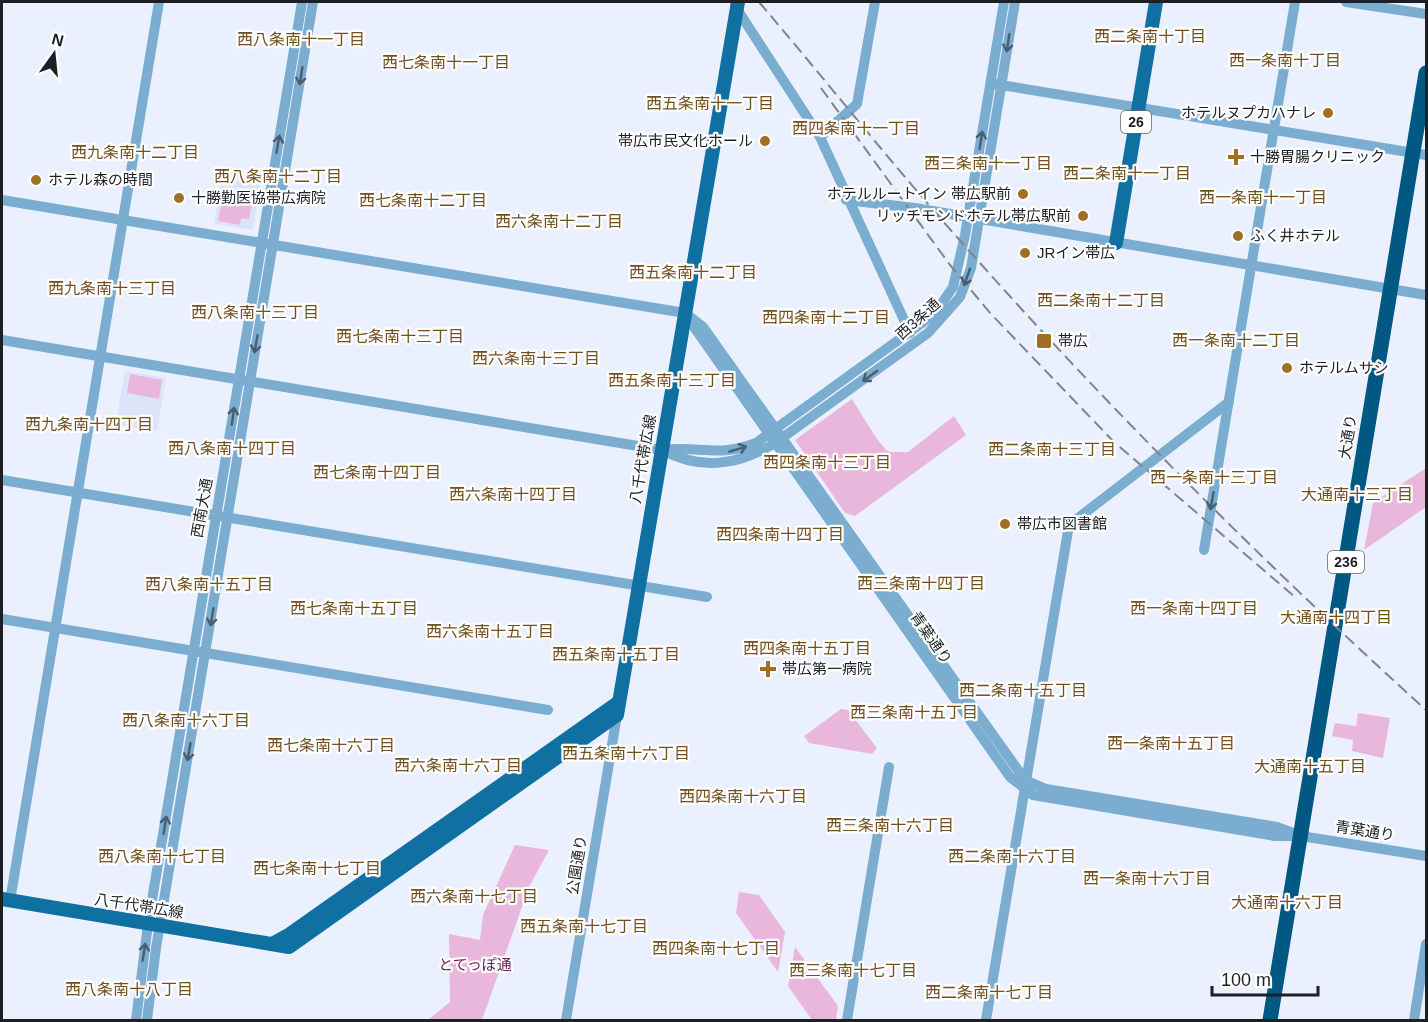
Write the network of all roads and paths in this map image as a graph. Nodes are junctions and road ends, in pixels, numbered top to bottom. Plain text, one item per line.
1 (159, 2) edge
2 (302, 2) edge
3 (313, 2) edge
4 (875, 2) edge
5 (1004, 2) edge
6 (1015, 2) edge
7 (1156, 2) edge
8 (1295, 2) edge
9 (1346, 2) edge
10 (736, 3) edge
11 (1426, 14) edge
12 (1426, 72) edge
13 (996, 84) junction
14 (1138, 107) junction
15 (1275, 130) junction
16 (819, 137) junction
17 (1420, 154) edge
18 (2, 200) edge
19 (846, 200) junction
20 (968, 218) junction
21 (123, 219) junction
22 (979, 220) junction
23 (1116, 243) junction
24 (267, 244) junction
25 (1251, 266) junction
26 (1391, 289) junction
27 (1426, 295) edge
28 (685, 314) junction
29 (910, 333) junction
30 (2, 340) edge
31 (100, 356) junction
32 (244, 380) junction
33 (1229, 402) junction
34 (776, 436) junction
35 (662, 450) junction
36 (2, 480) edge
37 (77, 492) junction
38 (222, 516) junction
39 (1204, 550) dead end
40 (639, 585) junction
41 (707, 597) dead end
42 (2, 619) edge
43 (54, 627) junction
44 (194, 651) junction
45 (206, 653) junction
46 (618, 708) junction
47 (548, 710) dead end
48 (889, 767) dead end
49 (1025, 785) junction
50 (1301, 836) junction
51 (1426, 856) edge
52 (6, 900) edge
53 (154, 925) junction
54 (1426, 944) edge
55 (136, 1020) edge
56 (147, 1020) edge
57 (566, 1020) edge
58 (847, 1020) edge
59 (986, 1020) edge
60 (1270, 1020) edge
61 (1414, 1020) edge

1 - 21 street
24 -> 2 street, 西南大通
3 -> 24 street, 西南大通
4 - 16 street
5 - 13 street, 西3条通
6 -> 13 street, 西3条通
7 - 14 main road, 26
8 - 15 street
9 - 11 street
10 - 16 street
10 - 28 main road, 八千代帯広線
12 - 17 highway, 大通り / 236
13 - 14 street
20 -> 13 street, 西3条通
13 - 22 street, 西3条通
14 - 15 street
14 - 23 main road, 26
15 - 17 street
15 - 25 street
16 - 19 street
17 - 26 highway, 大通り / 236
18 - 21 street
19 - 20 street
19 - 29 street
20 - 22 street
20 - 29 street, 西3条通
21 - 24 street
21 - 31 street
22 - 23 street
22 -> 34 street, 西3条通
23 - 25 street
24 - 28 street
24 - 32 street, 西南大通
25 - 26 street
25 - 33 street
26 - 27 street
26 - 50 highway, 大通り / 236
28 - 34 street, 青葉通り
28 - 35 main road, 八千代帯広線
29 - 34 street, 西3条通
30 - 31 street, 西3条通
31 - 32 street, 西3条通
31 - 37 street
32 - 35 street, 西3条通
32 - 38 street, 西南大通
33 -> 39 street
33 - 49 street
34 - 35 street, 西3条通
34 - 49 street, 青葉通り
35 - 40 main road, 八千代帯広線
36 - 37 street
37 - 38 street
37 - 43 street
38 - 40 street
38 - 44 street, 西南大通
38 -> 45 street, 西南大通
40 - 41 street
40 - 46 main road, 八千代帯広線
42 - 43 street
43 - 44 street
43 - 52 street
44 - 45 street
53 -> 44 street, 西南大通
45 - 47 street
45 -> 53 street, 西南大通
46 - 53 main road, 八千代帯広線
46 - 57 street, 公園通り
48 - 58 street
49 - 50 street, 青葉通り
49 - 59 street
50 - 51 street, 青葉通り
50 - 60 highway, 大通り / 236
52 - 53 main road, 八千代帯広線
55 -> 53 street, 西南大通
53 - 56 street, 西南大通
54 - 61 street

